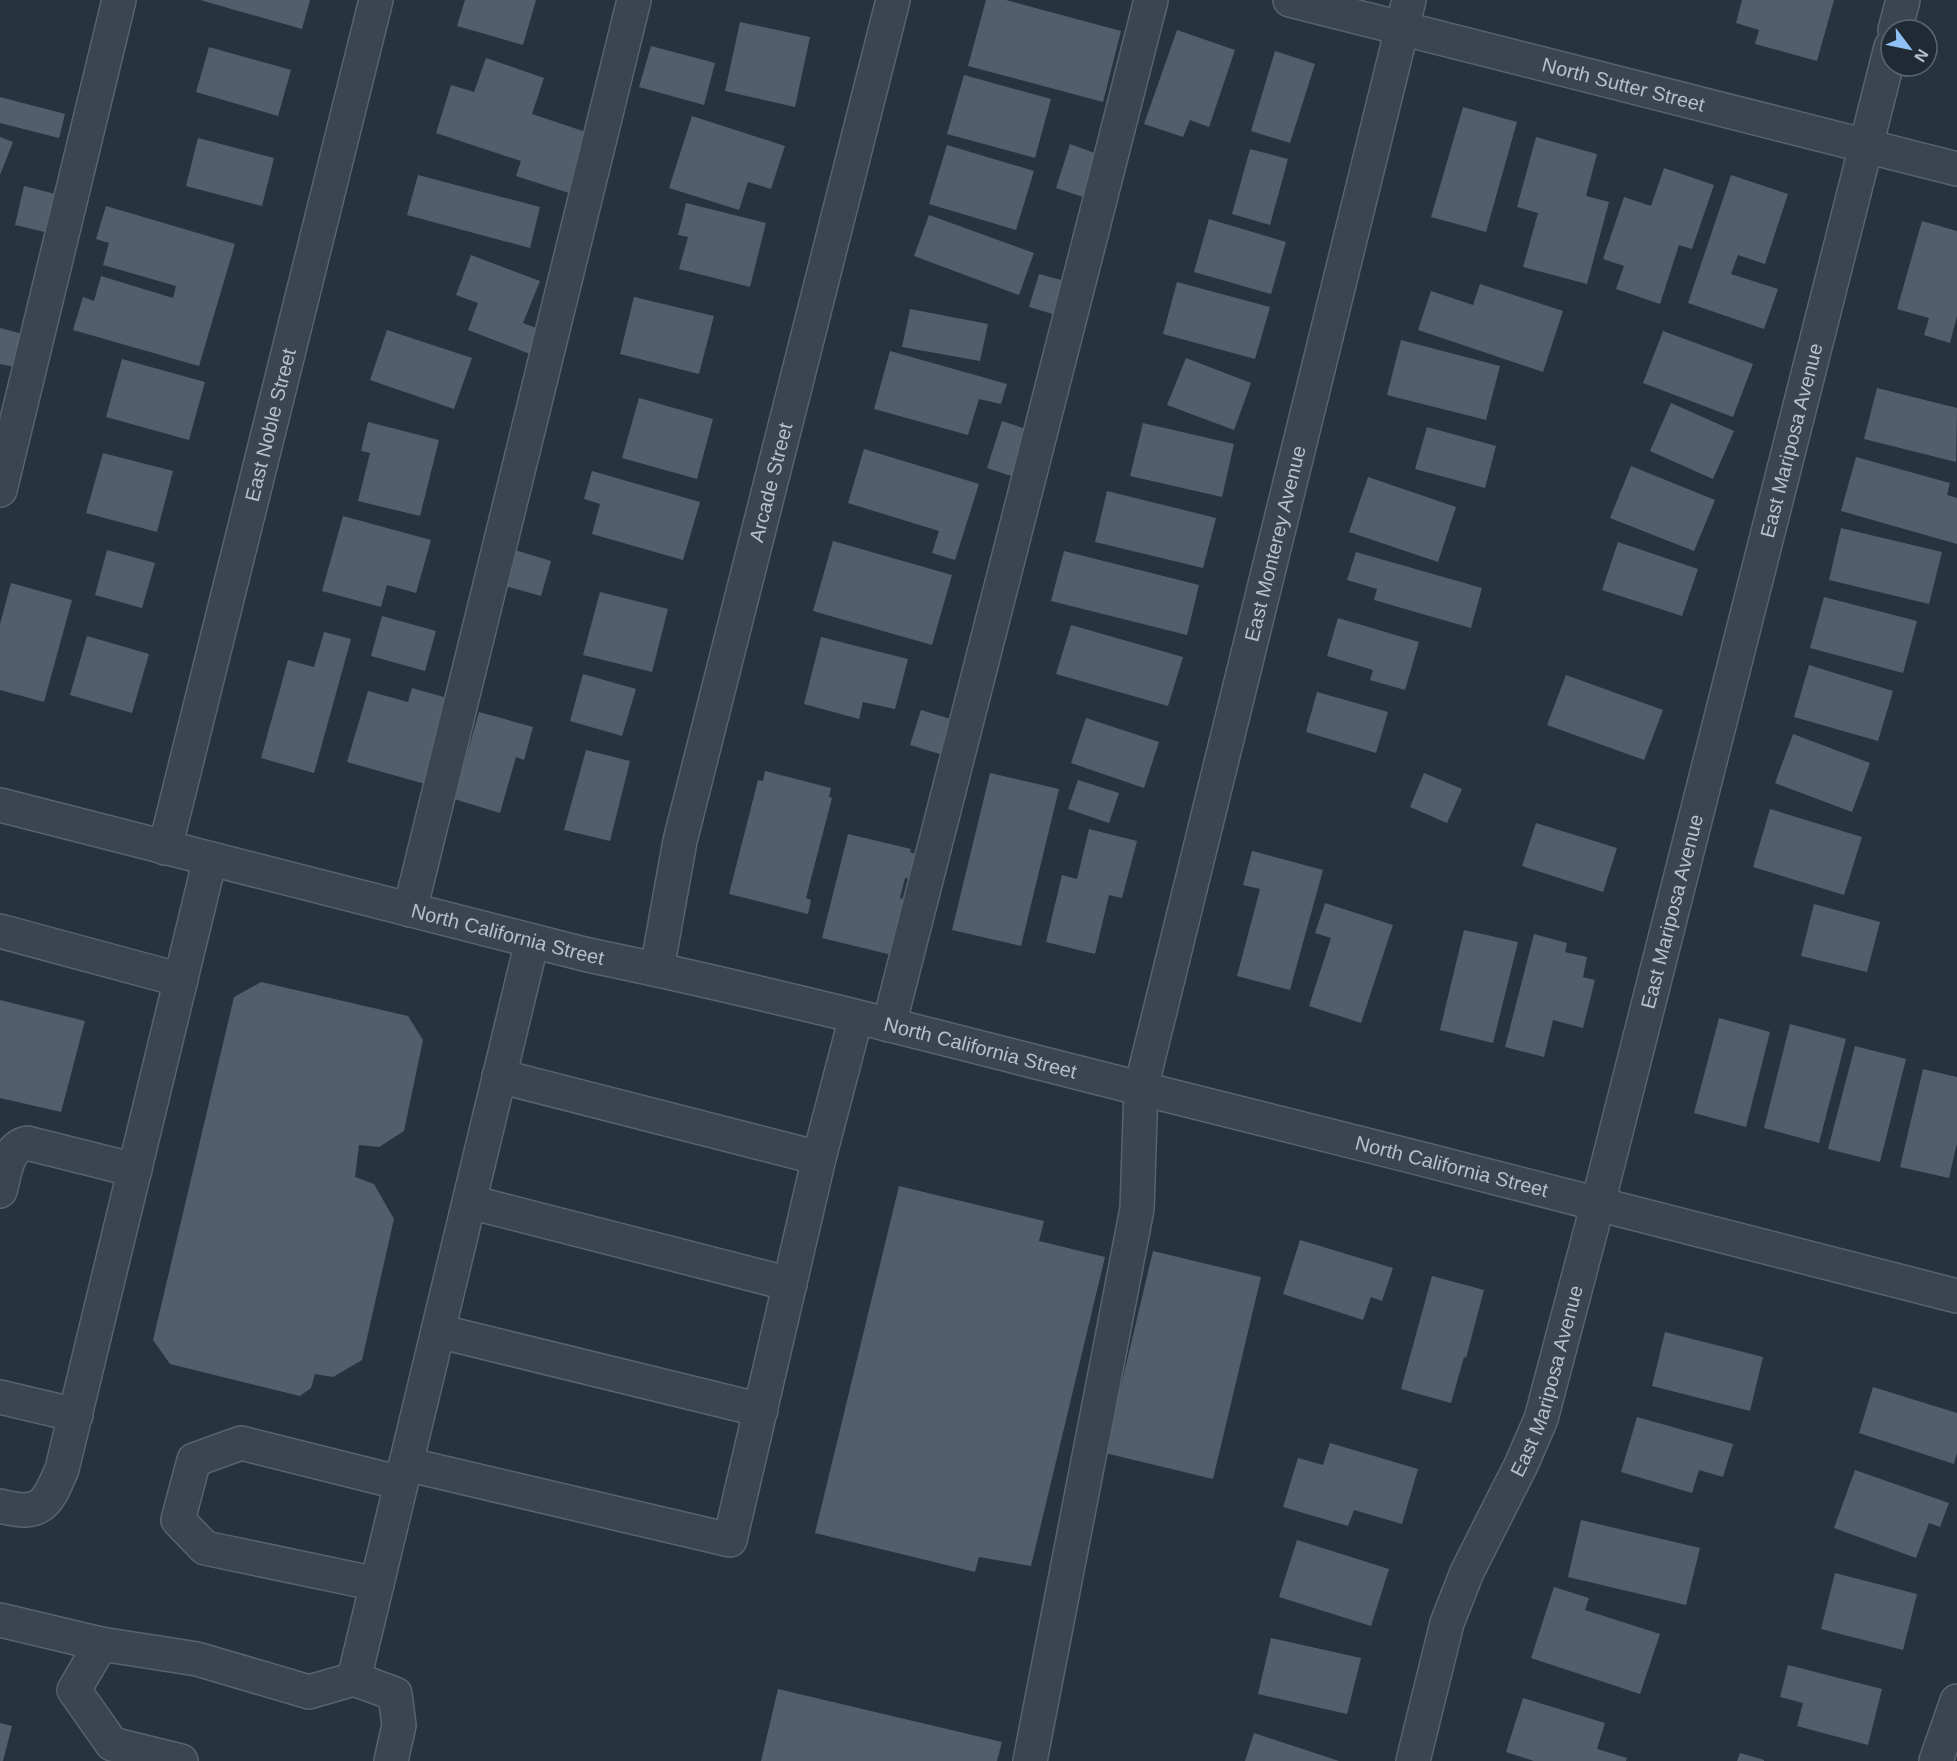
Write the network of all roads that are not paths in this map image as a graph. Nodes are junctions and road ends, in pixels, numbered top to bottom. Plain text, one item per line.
1 (119, 0) edge
2 (376, 0) edge
3 (634, 0) edge
4 (893, 0) edge
5 (1151, 0) edge
6 (1290, 0) edge
7 (1903, 0) edge
8 (1406, 14) edge
9 (1898, 18) edge
10 (1883, 78) edge
11 (1866, 147) junction
12 (1957, 169) edge
13 (0, 490) edge
14 (0, 805) edge
15 (165, 848) junction
16 (210, 859) junction
17 (410, 910) junction
18 (0, 931) edge
19 (532, 941) junction
20 (657, 969) junction
21 (181, 980) junction
22 (856, 1017) junction
23 (889, 1025) junction
24 (499, 1076) junction
25 (1141, 1088) junction
26 (819, 1158) junction
27 (135, 1170) junction
28 (0, 1191) edge
29 (470, 1202) junction
30 (1598, 1203) junction
31 (790, 1284) junction
32 (1957, 1296) edge
33 (438, 1331) junction
34 (0, 1397) edge
35 (761, 1410) junction
36 (76, 1415) junction
37 (404, 1474) junction
38 (0, 1506) edge
39 (377, 1584) junction
40 (0, 1620) edge
41 (101, 1644) junction
42 (354, 1679) junction
43 (1957, 1701) edge
44 (181, 1761) edge
45 (391, 1761) edge
46 (1030, 1761) edge
47 (1413, 1761) edge
48 (1936, 1761) edge

1 - 13 street
2 - 15 street, East Noble Street
3 - 17 street
4 - 20 street, Arcade Street
5 - 23 street
6 - 8 street, North Sutter Street
7 - 9 street
8 - 11 street, North Sutter Street
8 - 25 street, East Monterey Avenue
10 - 11 street, East Mariposa Avenue
11 - 12 street, North Sutter Street
11 - 30 street, East Mariposa Avenue
14 - 15 street, North California Street
15 - 16 street, North California Street
16 - 17 street, North California Street
16 - 21 street
17 - 19 street, North California Street
18 - 21 street
19 - 20 street, North California Street
19 - 24 street
20 - 22 street, North California Street
21 - 27 street
22 - 23 street, North California Street
22 - 26 street
23 - 25 street, North California Street
24 - 26 street
24 - 29 street
25 - 30 street, North California Street
25 - 46 street, East Monterey Avenue
26 - 31 street
27 - 28 street
27 - 36 street
29 - 31 street
29 - 33 street
30 - 32 street, North California Street
30 - 47 street, East Mariposa Avenue
31 - 35 street
33 - 35 street
33 - 37 street
34 - 36 street
35 - 37 street
36 - 38 street
37 - 39 street
37 - 39 street
39 - 42 street
40 - 41 street
41 - 42 street
41 - 44 street
42 - 45 street
43 - 48 street

